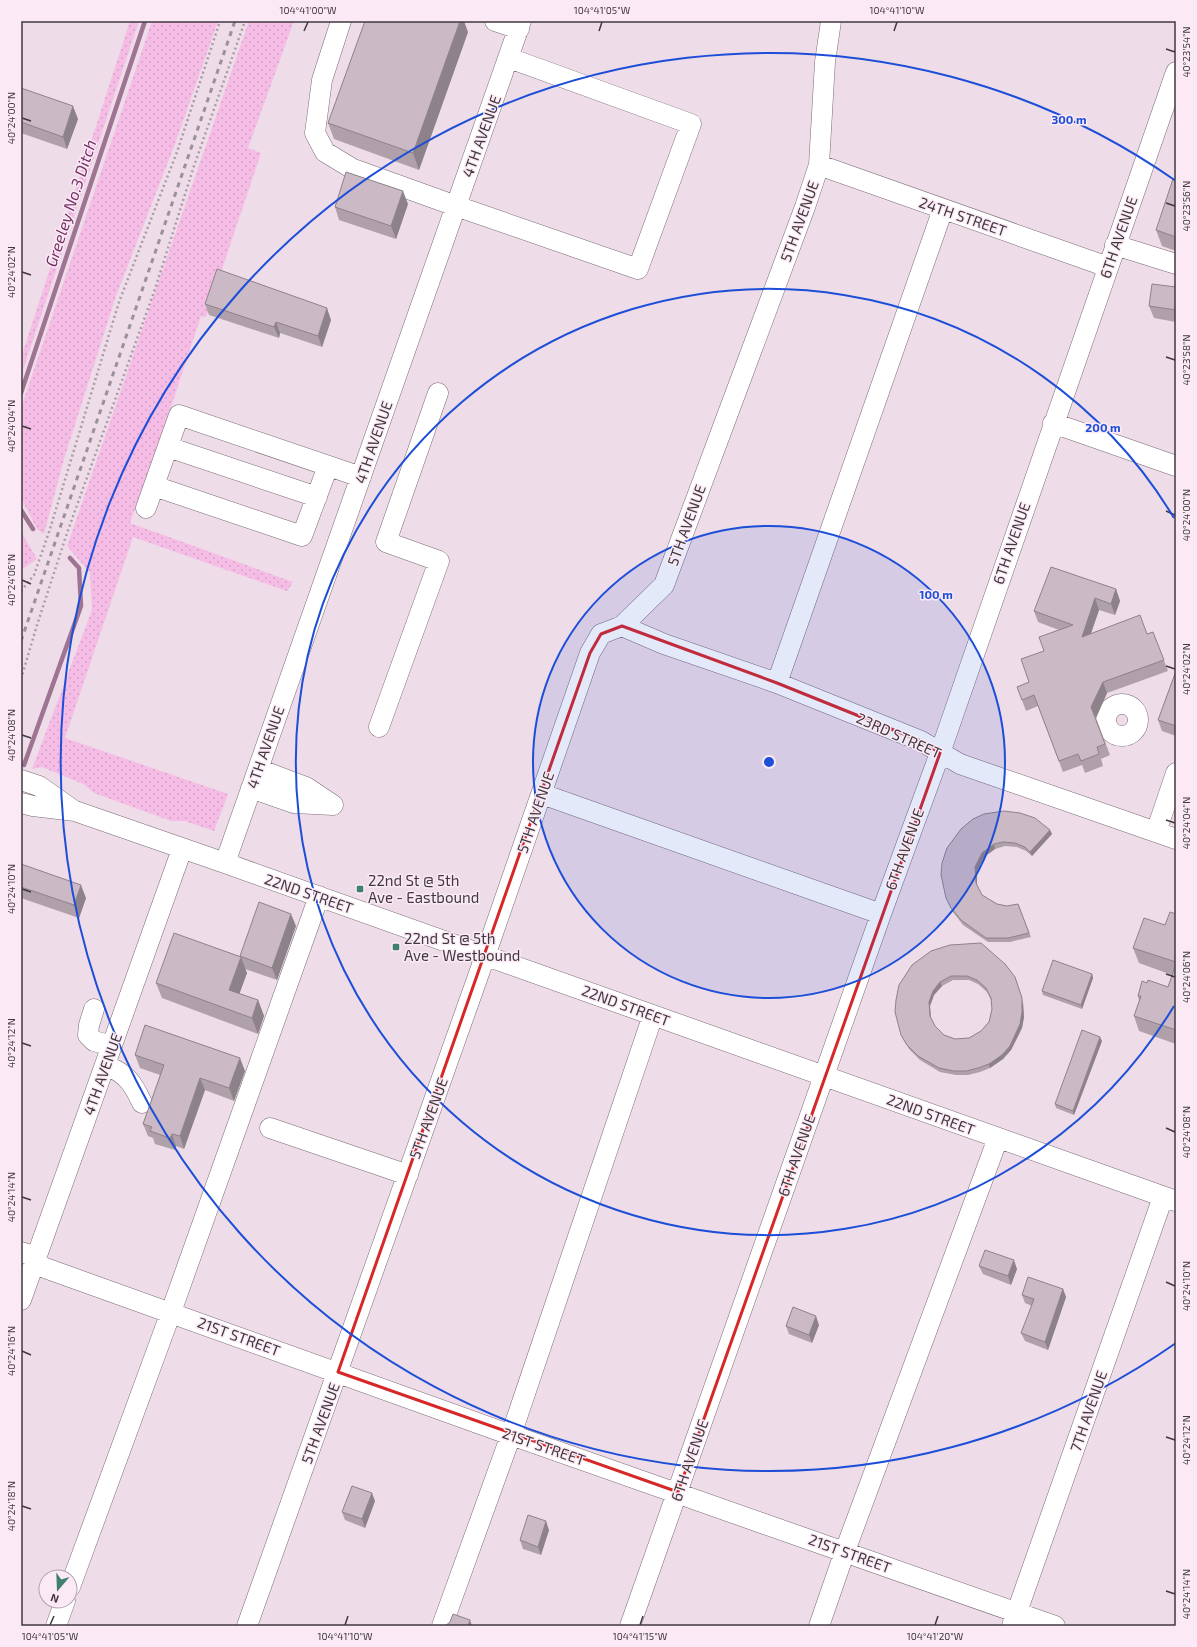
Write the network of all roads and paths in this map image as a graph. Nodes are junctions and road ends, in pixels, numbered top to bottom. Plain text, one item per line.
1 (220, 21) edge
2 (245, 21) edge
3 (341, 21) edge
4 (495, 21) edge
5 (831, 21) edge
6 (520, 25) edge
7 (509, 58) junction
8 (1176, 72) edge
9 (819, 165) junction
10 (456, 206) junction
11 (943, 209) junction
12 (1115, 245) junction
13 (1176, 264) edge
14 (1108, 266) junction
15 (438, 393) dead end
16 (1053, 423) junction
17 (168, 447) junction
18 (328, 466) junction
19 (1176, 466) edge
20 (361, 477) junction
21 (154, 486) junction
22 (317, 497) junction
23 (146, 508) dead end
24 (21, 591) edge
25 (622, 626) junction
26 (21, 679) edge
27 (777, 683) junction
28 (379, 727) dead end
29 (940, 752) junction
30 (258, 768) junction
31 (1176, 773) edge
32 (21, 780) edge
33 (251, 788) junction
34 (542, 794) junction
35 (21, 803) edge
36 (75, 811) junction
37 (1156, 832) junction
38 (1176, 839) edge
39 (182, 848) junction
40 (225, 863) junction
41 (319, 896) junction
42 (881, 914) junction
43 (486, 955) junction
44 (94, 1009) dead end
45 (653, 1015) junction
46 (109, 1055) junction
47 (824, 1076) junction
48 (142, 1103) dead end
49 (270, 1128) dead end
50 (998, 1138) junction
51 (408, 1175) junction
52 (1170, 1199) edge
53 (30, 1257) edge
54 (21, 1300) edge
55 (171, 1312) junction
56 (338, 1372) junction
57 (511, 1435) junction
58 (678, 1492) junction
59 (845, 1551) junction
60 (77, 1569) edge
61 (62, 1609) edge
62 (1014, 1619) edge
63 (56, 1626) edge
64 (247, 1626) edge
65 (442, 1626) edge
66 (630, 1626) edge
67 (819, 1626) edge
68 (1055, 1626) edge

1 - 24 path
2 - 26 path
3 - 10 street
4 - 6 street
5 - 9 street, 5TH AVENUE
6 - 7 street, 4TH AVENUE
7 - 10 street, 4TH AVENUE
7 - 10 street
8 - 12 street, 6TH AVENUE
9 - 11 street, 24TH STREET
9 - 25 street, 5TH AVENUE
10 - 20 street, 4TH AVENUE
11 - 14 street, 24TH STREET
11 - 27 street
12 - 13 street
12 - 14 street, 6TH AVENUE
14 - 16 street, 6TH AVENUE
15 - 28 street
16 - 19 street
16 - 29 street, 6TH AVENUE
17 - 18 street
17 - 21 street
17 - 22 street
18 - 20 street
18 - 22 street
20 - 30 street, 4TH AVENUE
21 - 22 street
21 - 23 street
25 - 27 street, 23RD STREET
25 - 34 street, 5TH AVENUE
27 - 29 street, 23RD STREET
29 - 37 street, 23RD STREET
29 - 42 street, 6TH AVENUE
30 - 33 street, 4TH AVENUE
30 - 33 street
31 - 37 street
32 - 36 street, 22ND STREET
33 - 40 street, 4TH AVENUE
34 - 42 street
34 - 43 street, 5TH AVENUE
35 - 36 street, 22ND STREET
36 - 39 street, 22ND STREET
37 - 38 street, 23RD STREET
39 - 40 street, 22ND STREET
39 - 46 street, 4TH AVENUE
40 - 41 street, 22ND STREET
41 - 43 street, 22ND STREET
41 - 55 street
42 - 47 street, 6TH AVENUE
43 - 45 street, 22ND STREET
43 - 51 street, 5TH AVENUE
44 - 46 street
45 - 47 street, 22ND STREET
45 - 57 street
46 - 48 street
46 - 53 street, 4TH AVENUE
47 - 50 street, 22ND STREET
47 - 58 street, 6TH AVENUE
49 - 51 street
50 - 52 street, 22ND STREET
50 - 59 street
51 - 56 street, 5TH AVENUE
52 - 62 street, 7TH AVENUE
53 - 54 street, 4TH AVENUE
53 - 55 street, 21ST STREET
55 - 56 street, 21ST STREET
55 - 60 street
56 - 57 street, 21ST STREET
56 - 64 street, 5TH AVENUE
57 - 58 street, 21ST STREET
57 - 65 street
58 - 59 street, 21ST STREET
58 - 66 street, 6TH AVENUE
59 - 62 street, 21ST STREET
59 - 67 street
61 - 63 street
62 - 68 street, 21ST STREET

